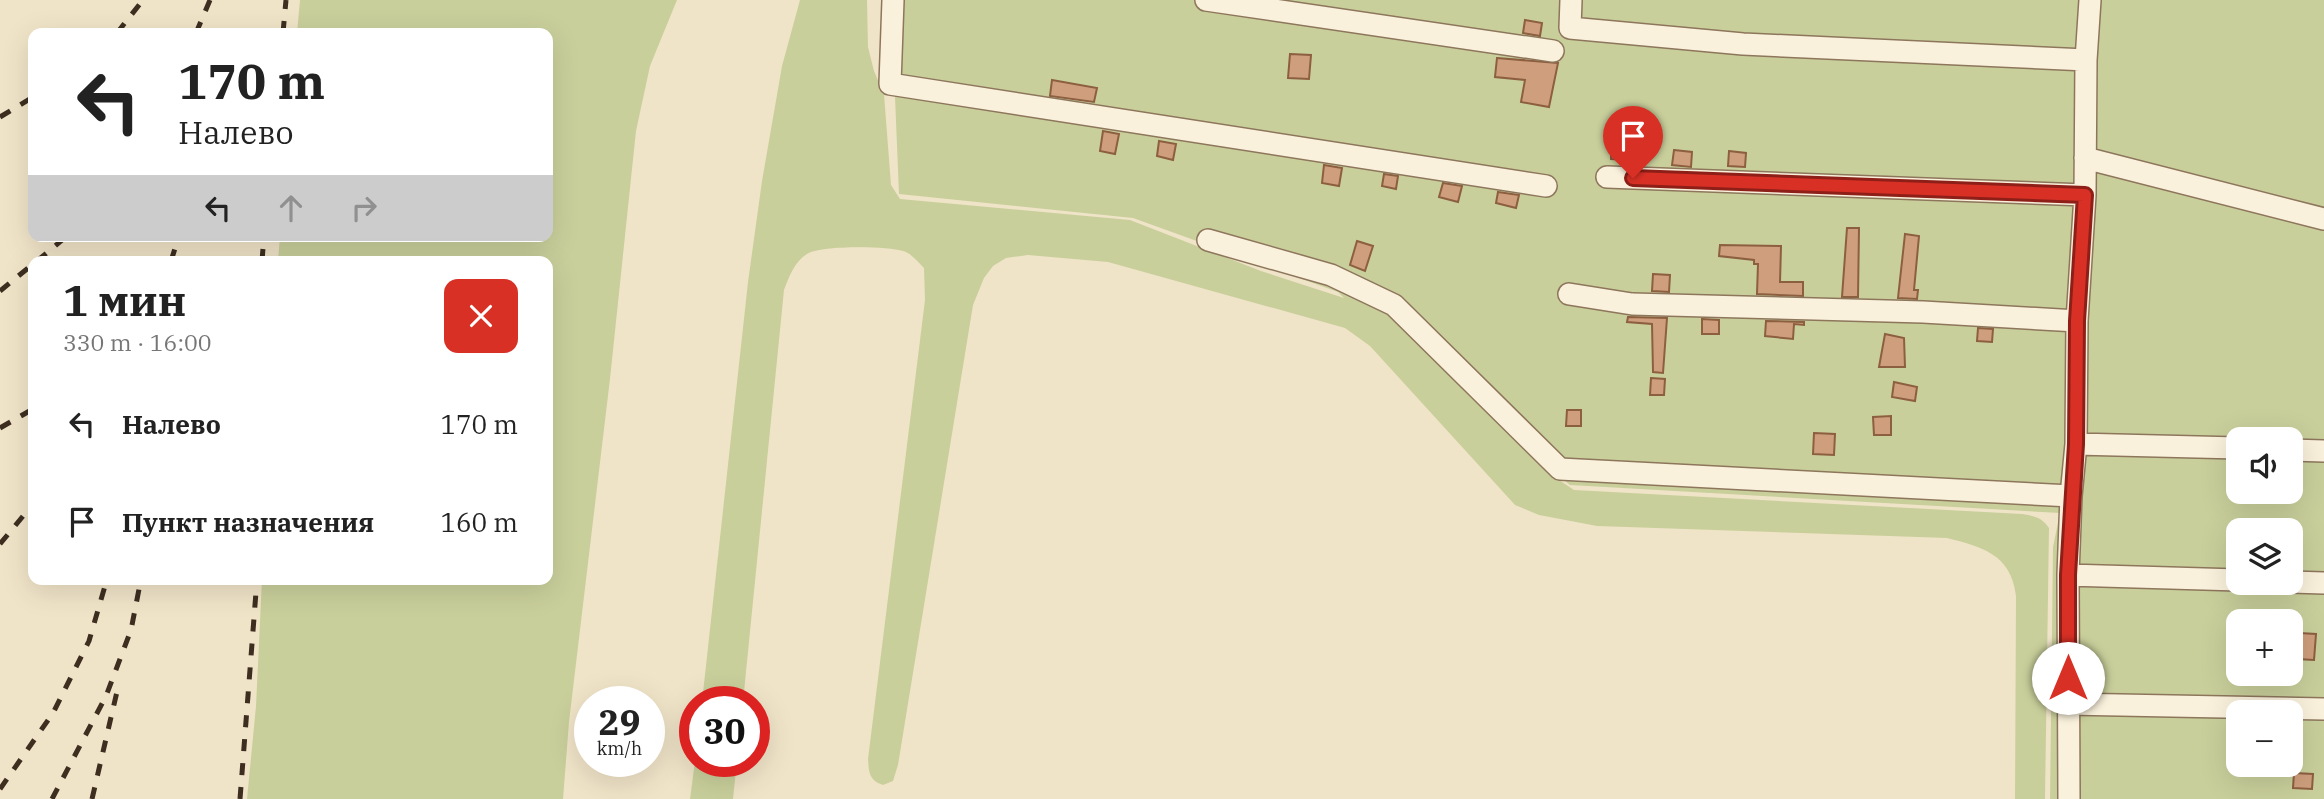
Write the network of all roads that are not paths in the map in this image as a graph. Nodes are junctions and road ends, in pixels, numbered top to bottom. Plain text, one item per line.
1 (893, 0) edge
2 (1206, 0) edge
3 (1571, 0) edge
4 (2090, 0) edge
5 (1553, 51) dead end
6 (2086, 60) junction
7 (2085, 158) junction
8 (1606, 177) dead end
9 (1546, 186) dead end
10 (2085, 195) junction
11 (2324, 219) edge
12 (1208, 240) dead end
13 (1569, 294) dead end
14 (2077, 321) junction
15 (2076, 444) junction
16 (2226, 449) edge
17 (2303, 450) edge
18 (2324, 451) edge
19 (2071, 496) junction
20 (2068, 575) junction
21 (2226, 580) edge
22 (2303, 582) edge
23 (2324, 583) edge
24 (2068, 704) junction
25 (2324, 709) edge
26 (2069, 799) edge

1 - 9 street
2 - 5 street
3 - 6 street
4 - 6 street
6 - 7 street
7 - 10 street
7 - 11 street
8 - 10 street
10 - 14 street
12 - 19 street
13 - 14 street
14 - 15 street
15 - 16 street
15 - 19 street
17 - 18 street
19 - 20 street
20 - 21 street
20 - 24 street
22 - 23 street
24 - 25 street
24 - 26 street

